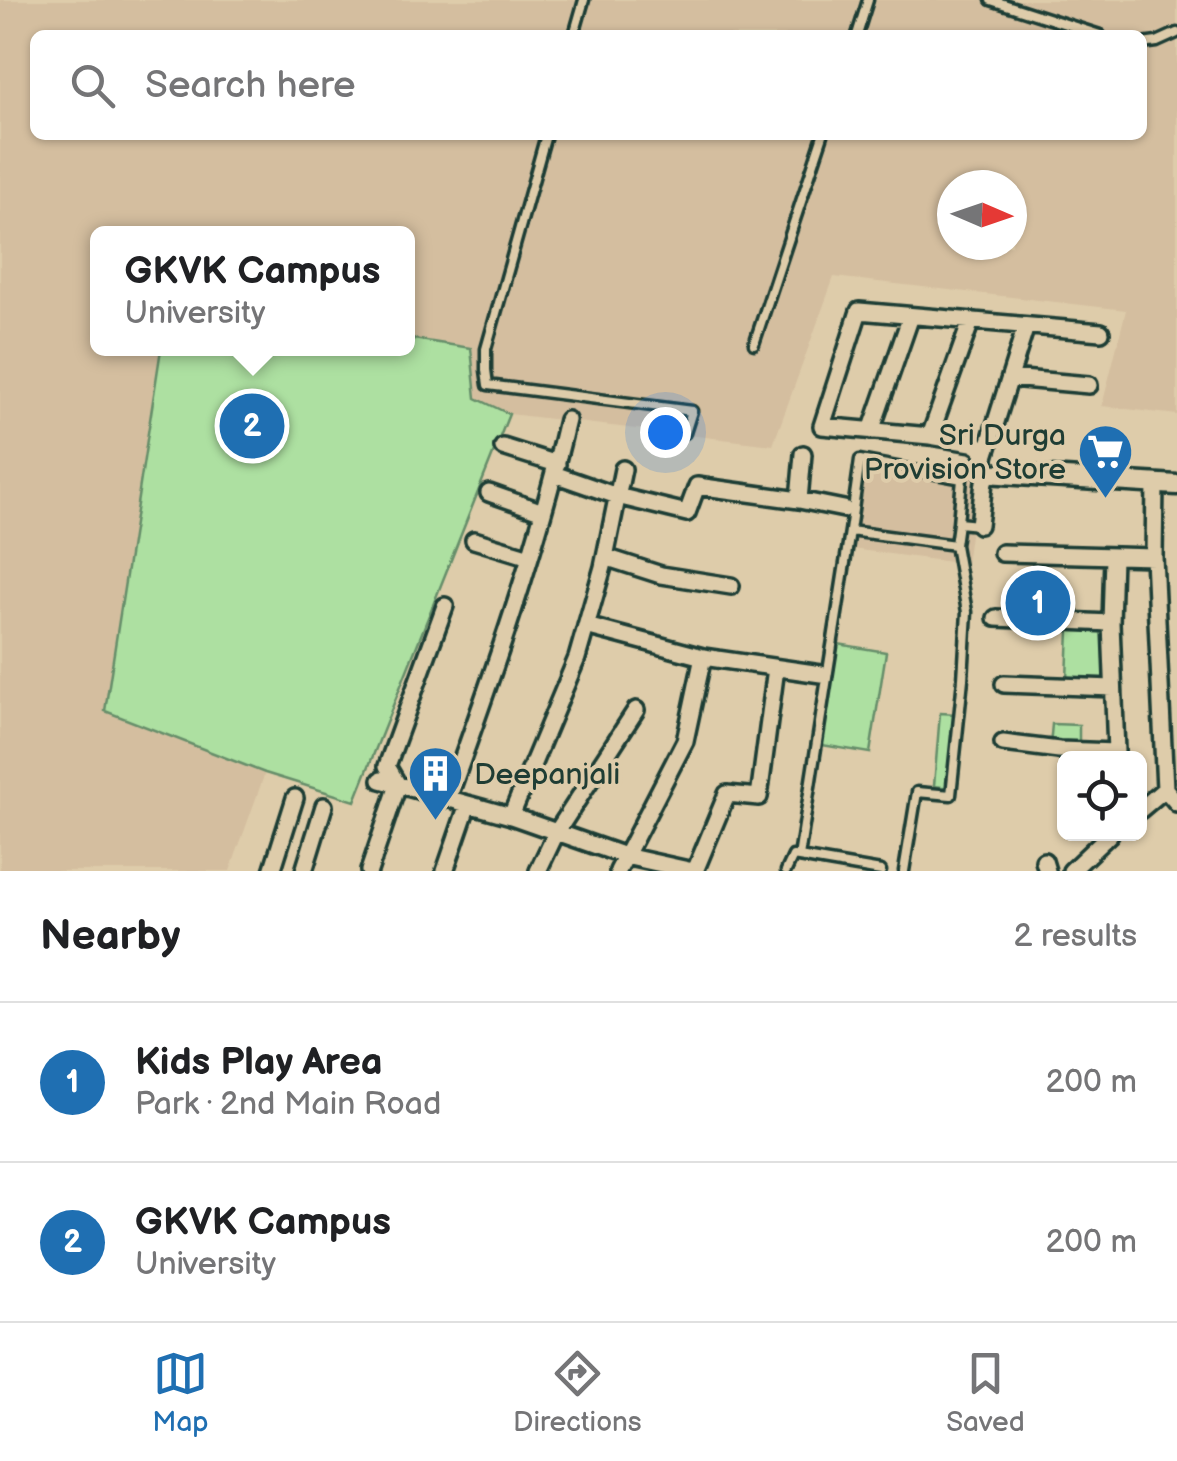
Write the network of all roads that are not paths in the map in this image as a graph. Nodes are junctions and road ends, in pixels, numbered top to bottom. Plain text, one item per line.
1 (584, 0) edge
2 (868, 0) edge
3 (991, 0) edge
4 (575, 30) edge
5 (858, 30) edge
6 (1084, 30) edge
7 (1177, 33) edge
8 (1147, 43) edge
9 (545, 140) edge
10 (821, 140) edge
11 (911, 316) junction
12 (971, 321) junction
13 (1026, 326) junction
14 (1100, 332) dead end
15 (754, 344) dead end
16 (1010, 378) junction
17 (1090, 386) dead end
18 (567, 420) dead end
19 (871, 431) junction
20 (684, 432) dead end
21 (930, 436) junction
22 (503, 447) dead end
23 (803, 454) dead end
24 (985, 465) junction
25 (556, 469) junction
26 (623, 469) dead end
27 (1176, 481) edge
28 (1155, 484) junction
29 (489, 493) dead end
30 (618, 496) junction
31 (799, 500) junction
32 (844, 509) dead end
33 (543, 512) junction
34 (958, 524) junction
35 (979, 525) joint
36 (850, 531) junction
37 (474, 540) dead end
38 (955, 544) junction
39 (1002, 553) dead end
40 (604, 557) junction
41 (1113, 557) junction
42 (530, 558) junction
43 (1154, 558) junction
44 (731, 586) dead end
45 (445, 606) dead end
46 (996, 618) dead end
47 (1111, 623) junction
48 (586, 626) junction
49 (703, 657) junction
50 (776, 668) junction
51 (822, 674) dead end
52 (1004, 684) dead end
53 (1113, 688) junction
54 (636, 710) dead end
55 (1003, 744) dead end
56 (1070, 751) edge
57 (1116, 751) edge
58 (381, 780) dead end
59 (398, 785) junction
60 (1165, 789) junction
61 (295, 798) dead end
62 (448, 798) junction
63 (468, 804) junction
64 (1147, 804) edge
65 (1177, 804) edge
66 (324, 806) dead end
67 (511, 816) junction
68 (556, 833) junction
69 (1103, 841) edge
70 (799, 858) junction
71 (621, 864) edge
72 (272, 871) edge
73 (304, 871) edge
74 (369, 871) edge
75 (446, 871) edge
76 (538, 871) edge
77 (694, 871) edge
78 (786, 871) edge
79 (881, 871) edge
80 (904, 871) edge
81 (1071, 871) edge

1 - 4 lane
2 - 5 lane
3 - 6 lane
7 - 8 lane
9 - 20 lane
10 - 15 lane
11 - 12 street
11 - 19 street
11 - 19 street
12 - 13 street
12 - 21 street
13 - 14 street
13 - 16 street
16 - 17 street
16 - 24 street
18 - 25 street
19 - 21 street
21 - 24 street
22 - 25 street
23 - 31 street
24 - 28 street
24 - 35 street
25 - 30 street
25 - 33 street
26 - 30 street
27 - 28 street
28 - 43 street
29 - 33 street
30 - 31 street
30 - 40 street
31 - 32 street
33 - 42 street
34 - 35 lane
34 - 36 lane
34 - 38 lane
36 - 38 lane
36 - 70 lane
37 - 42 street
38 - 80 lane
39 - 41 street
40 - 44 street
40 - 48 street
41 - 43 street
41 - 47 street
42 - 62 street
43 - 60 street
45 - 59 street
46 - 47 street
47 - 53 street
48 - 49 street
48 - 67 street
49 - 50 street
49 - 71 street
50 - 51 street
50 - 77 street
52 - 53 street
53 - 57 street
54 - 68 street
55 - 56 street
58 - 59 street
59 - 62 street
59 - 74 street
60 - 64 street
60 - 65 street
61 - 72 street
62 - 63 street
63 - 67 street
63 - 75 street
66 - 73 street
67 - 68 street
68 - 71 street
68 - 76 street
69 - 81 street
70 - 78 lane
70 - 79 lane
71 - 77 street

